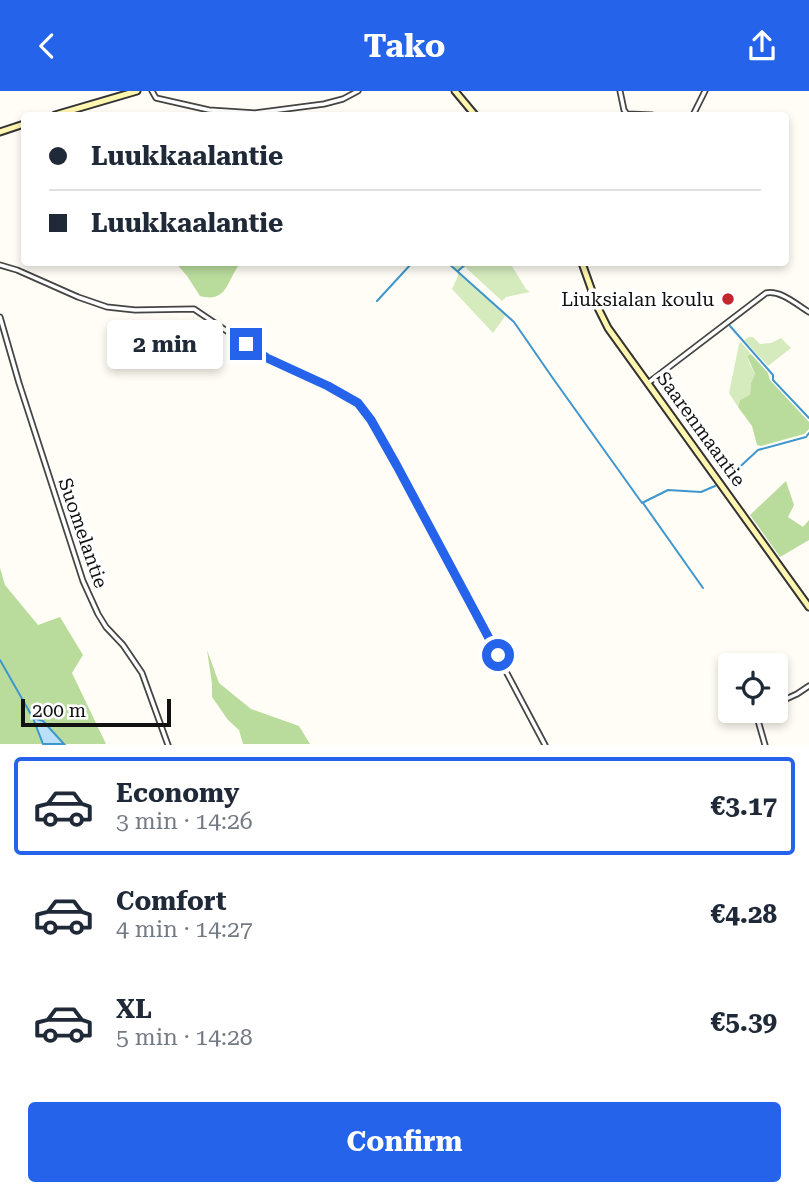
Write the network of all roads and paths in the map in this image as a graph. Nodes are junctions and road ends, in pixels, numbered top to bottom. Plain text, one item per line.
1 (137, 91) edge
2 (152, 91) edge
3 (358, 91) edge
4 (455, 91) edge
5 (620, 91) edge
6 (705, 91) edge
7 (65, 112) edge
8 (242, 112) edge
9 (263, 112) edge
10 (472, 112) edge
11 (626, 112) edge
12 (694, 112) edge
13 (21, 125) edge
14 (0, 132) edge
15 (0, 265) edge
16 (583, 266) edge
17 (809, 313) edge
18 (0, 317) edge
19 (648, 383) junction
20 (809, 607) edge
21 (809, 686) edge
22 (788, 698) edge
23 (759, 723) edge
24 (168, 744) edge
25 (545, 744) edge
26 (765, 744) edge

1 - 7 street
2 - 8 street
3 - 9 street
4 - 10 street
5 - 11 street
6 - 12 street
13 - 14 street
15 - 25 street
16 - 19 street, Saarenmaantie
17 - 19 street
18 - 24 street, Suomelantie
19 - 20 street, Saarenmaantie
21 - 22 street
23 - 26 street

